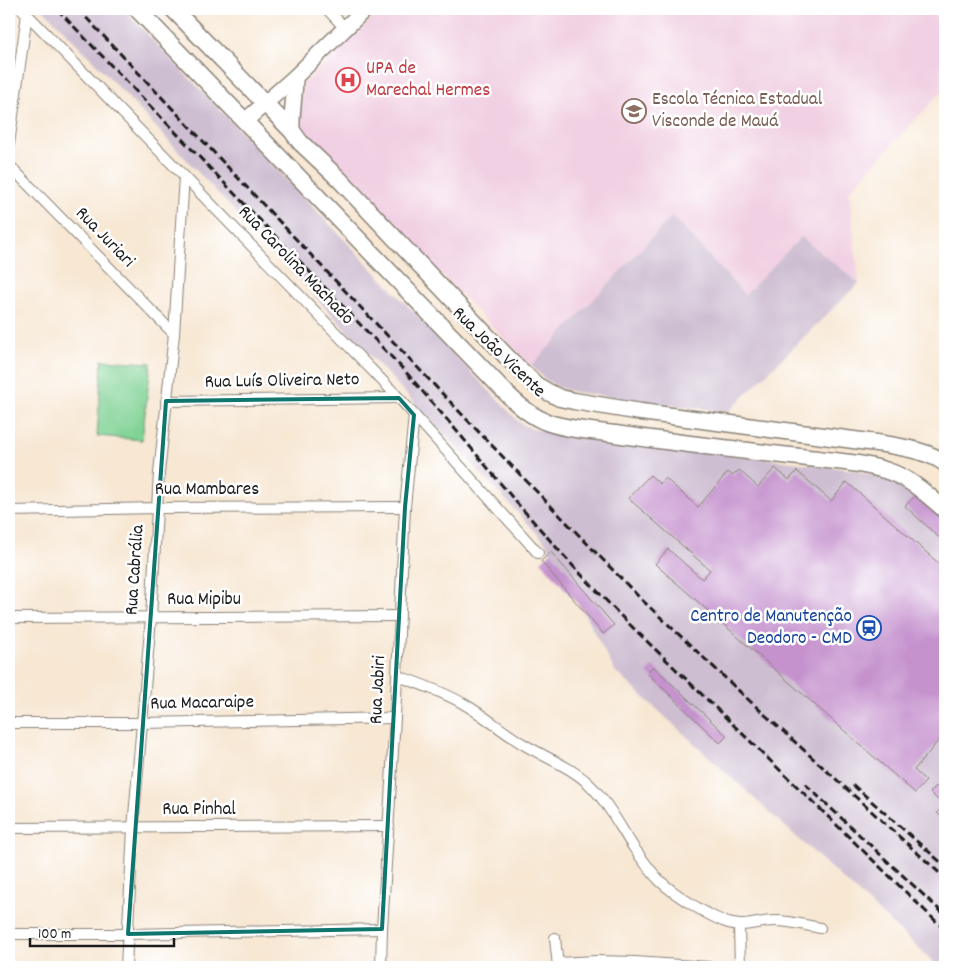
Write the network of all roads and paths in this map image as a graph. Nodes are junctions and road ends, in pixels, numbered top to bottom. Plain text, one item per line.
1 (137, 9) edge
2 (173, 9) edge
3 (327, 9) edge
4 (365, 9) edge
5 (24, 11) edge
6 (345, 28) junction
7 (295, 77) junction
8 (265, 104) junction
9 (245, 121) junction
10 (292, 131) junction
11 (9, 144) edge
12 (9, 165) edge
13 (184, 176) junction
14 (382, 226) junction
15 (363, 244) junction
16 (174, 334) junction
17 (507, 358) junction
18 (484, 370) junction
19 (399, 398) junction
20 (166, 402) junction
21 (641, 412) junction
22 (414, 415) junction
23 (638, 437) junction
24 (942, 461) edge
25 (405, 506) junction
26 (158, 508) junction
27 (945, 510) edge
28 (9, 511) edge
29 (538, 553) dead end
30 (400, 616) junction
31 (9, 618) edge
32 (151, 618) junction
33 (398, 676) junction
34 (396, 718) junction
35 (9, 723) edge
36 (142, 723) junction
37 (389, 826) junction
38 (9, 828) edge
39 (133, 828) junction
40 (739, 926) junction
41 (820, 928) dead end
42 (382, 929) junction
43 (9, 934) edge
44 (128, 934) junction
45 (555, 938) dead end
46 (558, 965) edge
47 (126, 967) edge
48 (381, 967) edge
49 (709, 967) edge
50 (740, 967) edge

1 - 9 main road, Rua João Vicente
2 - 8 main road, Rua João Vicente
3 - 6 street
4 - 6 main road
5 - 11 street
5 - 13 street, Rua Carolina Machado
6 - 7 main road
7 - 8 main road
7 - 10 main road
8 - 9 main road
8 - 10 main road, Rua João Vicente
9 - 15 main road, Rua João Vicente
10 - 14 main road, Rua João Vicente
12 - 16 street, Rua Juriari
13 - 16 street, Rua Cabrália
13 - 19 street, Rua Carolina Machado
14 - 15 main road
14 - 17 main road, Rua João Vicente
15 - 18 main road, Rua João Vicente
16 - 20 street, Rua Cabrália
17 - 18 main road
17 - 21 main road, Rua João Vicente
18 - 23 main road, Rua João Vicente
19 - 20 street, Rua Luís Oliveira Neto
19 - 22 street, Rua Carolina Machado
20 - 26 street, Rua Cabrália
21 - 23 main road
21 - 24 main road, Rua João Vicente
22 - 25 street, Rua Jabiri
22 - 29 street, Rua Carolina Machado
23 - 27 main road, Rua João Vicente
25 - 26 street, Rua Mambares
25 - 30 street, Rua Jabiri
26 - 28 street, Rua Mambares
26 - 32 street, Rua Cabrália
30 - 32 street, Rua Mipibu
30 - 33 street, Rua Jabiri
31 - 32 street, Rua Mipibu
32 - 36 street, Rua Cabrália
33 - 34 street, Rua Jabiri
33 - 40 street
34 - 36 street, Rua Macaraipe
34 - 37 street, Rua Jabiri
35 - 36 street, Rua Macaraipe
36 - 39 street, Rua Cabrália
37 - 39 street, Rua Pinhal
37 - 42 street, Rua Jabiri
38 - 39 street, Rua Pinhal
39 - 44 street, Rua Cabrália
40 - 41 street
40 - 50 street
42 - 44 street
42 - 48 street, Rua Jabiri
43 - 44 street
44 - 47 street, Rua Cabrália
45 - 46 street
46 - 49 street

